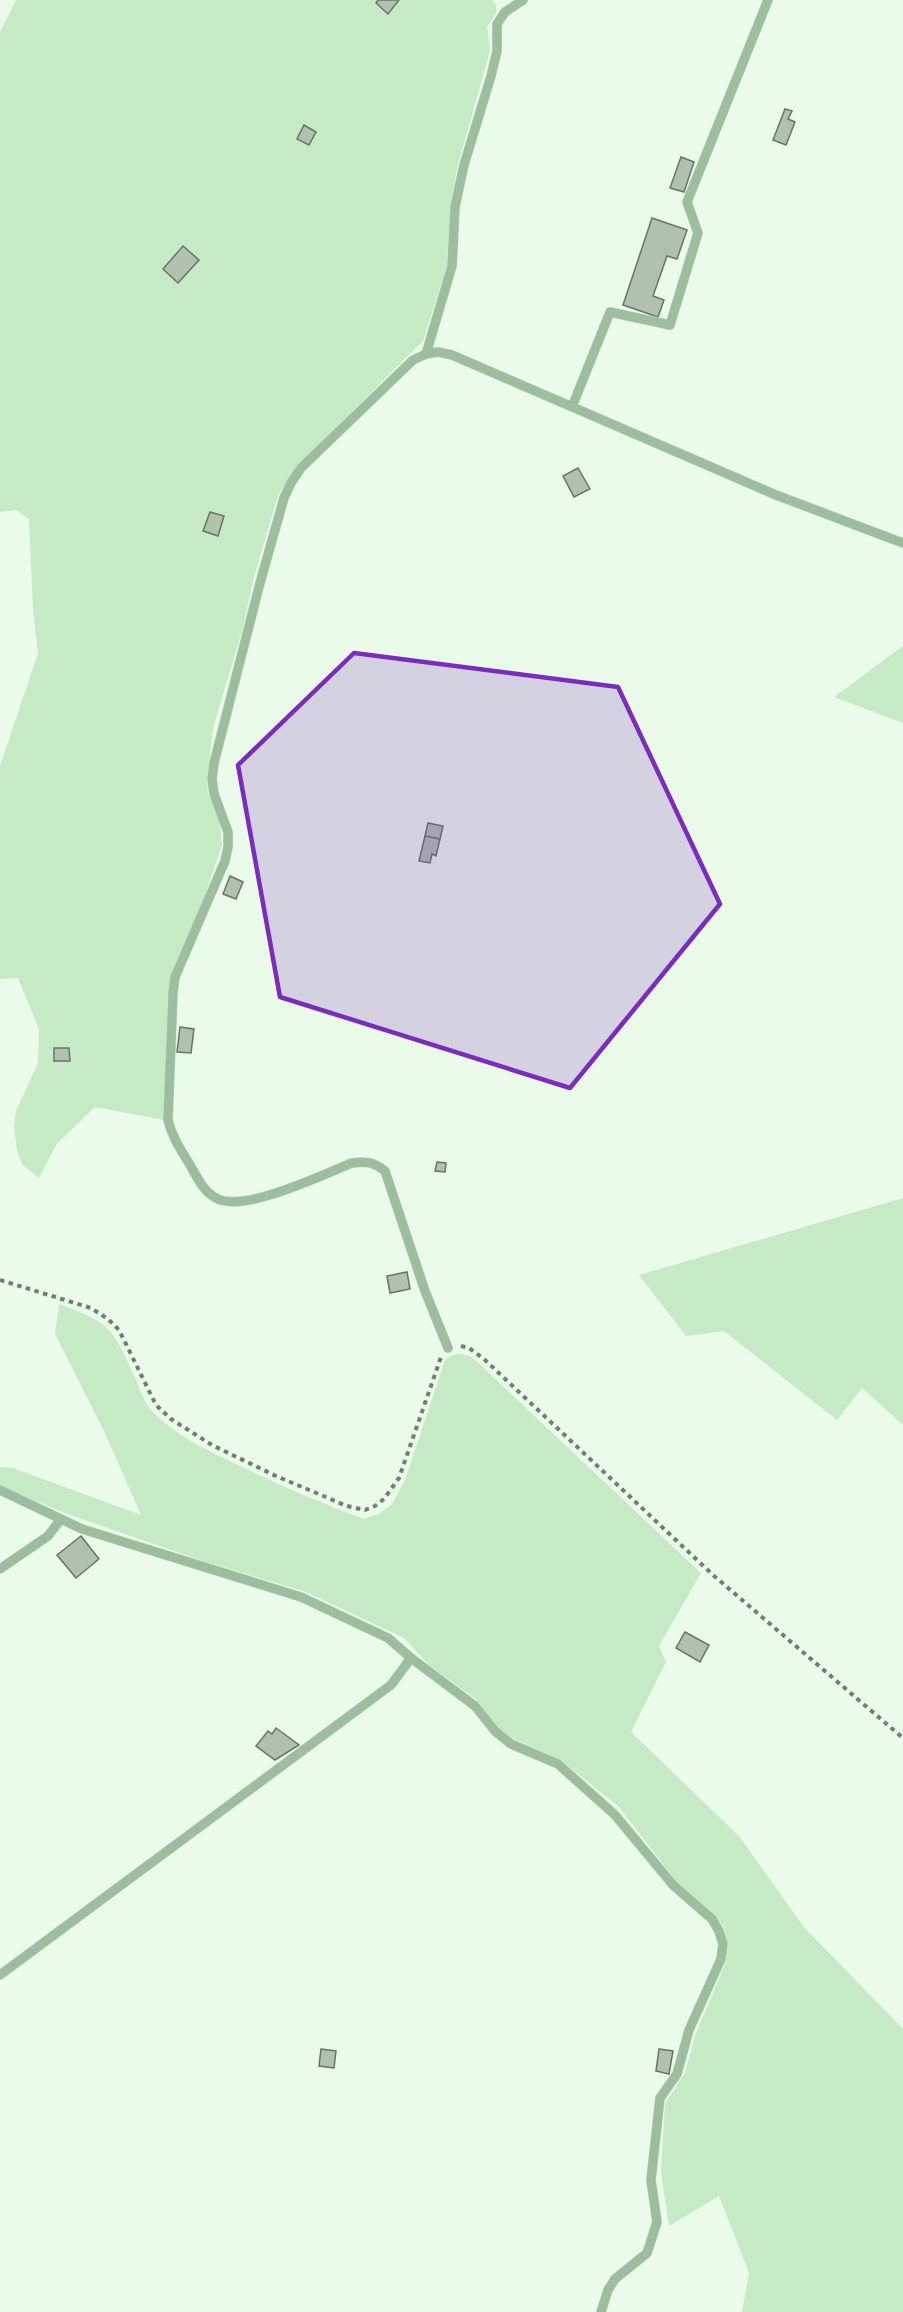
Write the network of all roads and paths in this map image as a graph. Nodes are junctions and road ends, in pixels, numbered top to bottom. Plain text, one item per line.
1 (523, 0) edge
2 (768, 0) edge
3 (426, 354) junction
4 (572, 407) junction
5 (903, 543) edge
6 (0, 1280) edge
7 (448, 1348) junction
8 (0, 1491) edge
9 (61, 1519) junction
10 (0, 1569) edge
11 (411, 1658) junction
12 (903, 1738) edge
13 (0, 1975) edge
14 (602, 2312) edge

1 - 3 lane
2 - 4 lane
3 - 4 lane
3 - 7 lane
4 - 5 lane
6 - 7 path
7 - 12 path
8 - 9 lane
9 - 10 lane
9 - 11 lane
11 - 13 lane
11 - 14 lane

